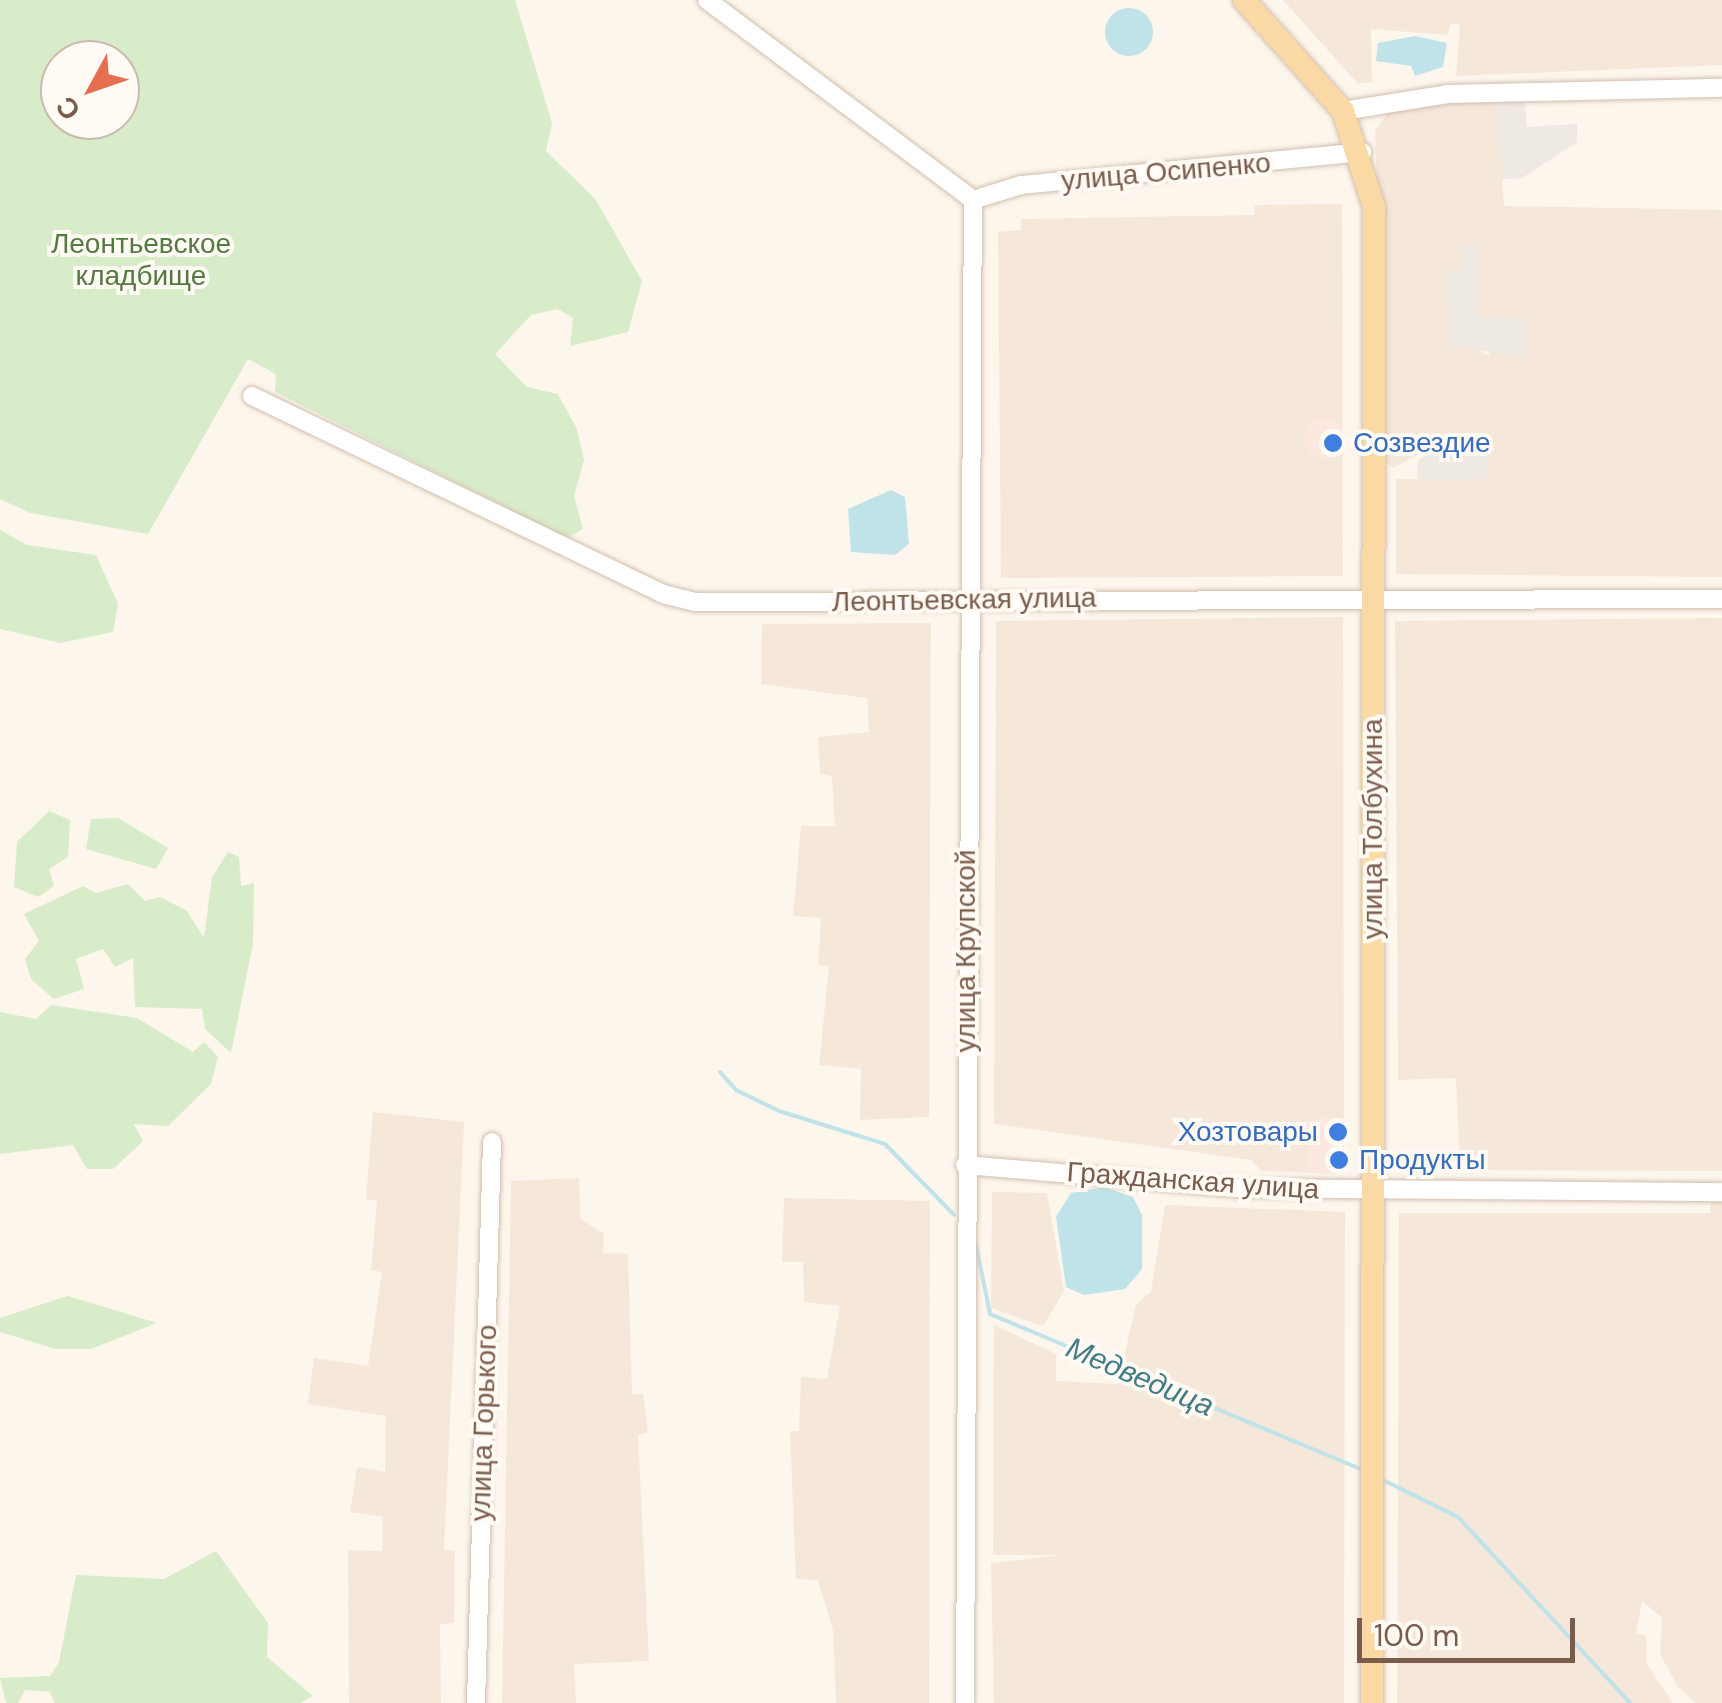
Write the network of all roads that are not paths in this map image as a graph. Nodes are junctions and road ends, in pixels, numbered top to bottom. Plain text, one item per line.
1 (707, 0) edge
2 (1244, 0) edge
3 (1722, 88) edge
4 (1344, 111) junction
5 (1362, 152) junction
6 (972, 200) junction
7 (252, 396) dead end
8 (972, 597) junction
9 (1374, 600) junction
10 (1722, 600) edge
11 (492, 1142) dead end
12 (964, 1165) junction
13 (1372, 1192) junction
14 (1722, 1192) edge
15 (476, 1703) edge
16 (965, 1703) edge
17 (1372, 1703) edge

1 - 6 street
2 - 4 main road, улица Толбухина
3 - 4 street
4 - 5 main road, улица Толбухина
5 - 6 street, улица Осипенко
5 - 9 main road, улица Толбухина
6 - 8 street, улица Крупской
7 - 8 street, Леонтьевская улица
8 - 9 street, Леонтьевская улица
8 - 12 street, улица Крупской
9 - 10 street, Леонтьевская улица
9 - 13 main road, улица Толбухина
11 - 15 street, улица Горького
12 - 13 street, Гражданская улица
12 - 16 street, улица Крупской
13 - 14 street, Гражданская улица
13 - 17 main road, улица Толбухина

